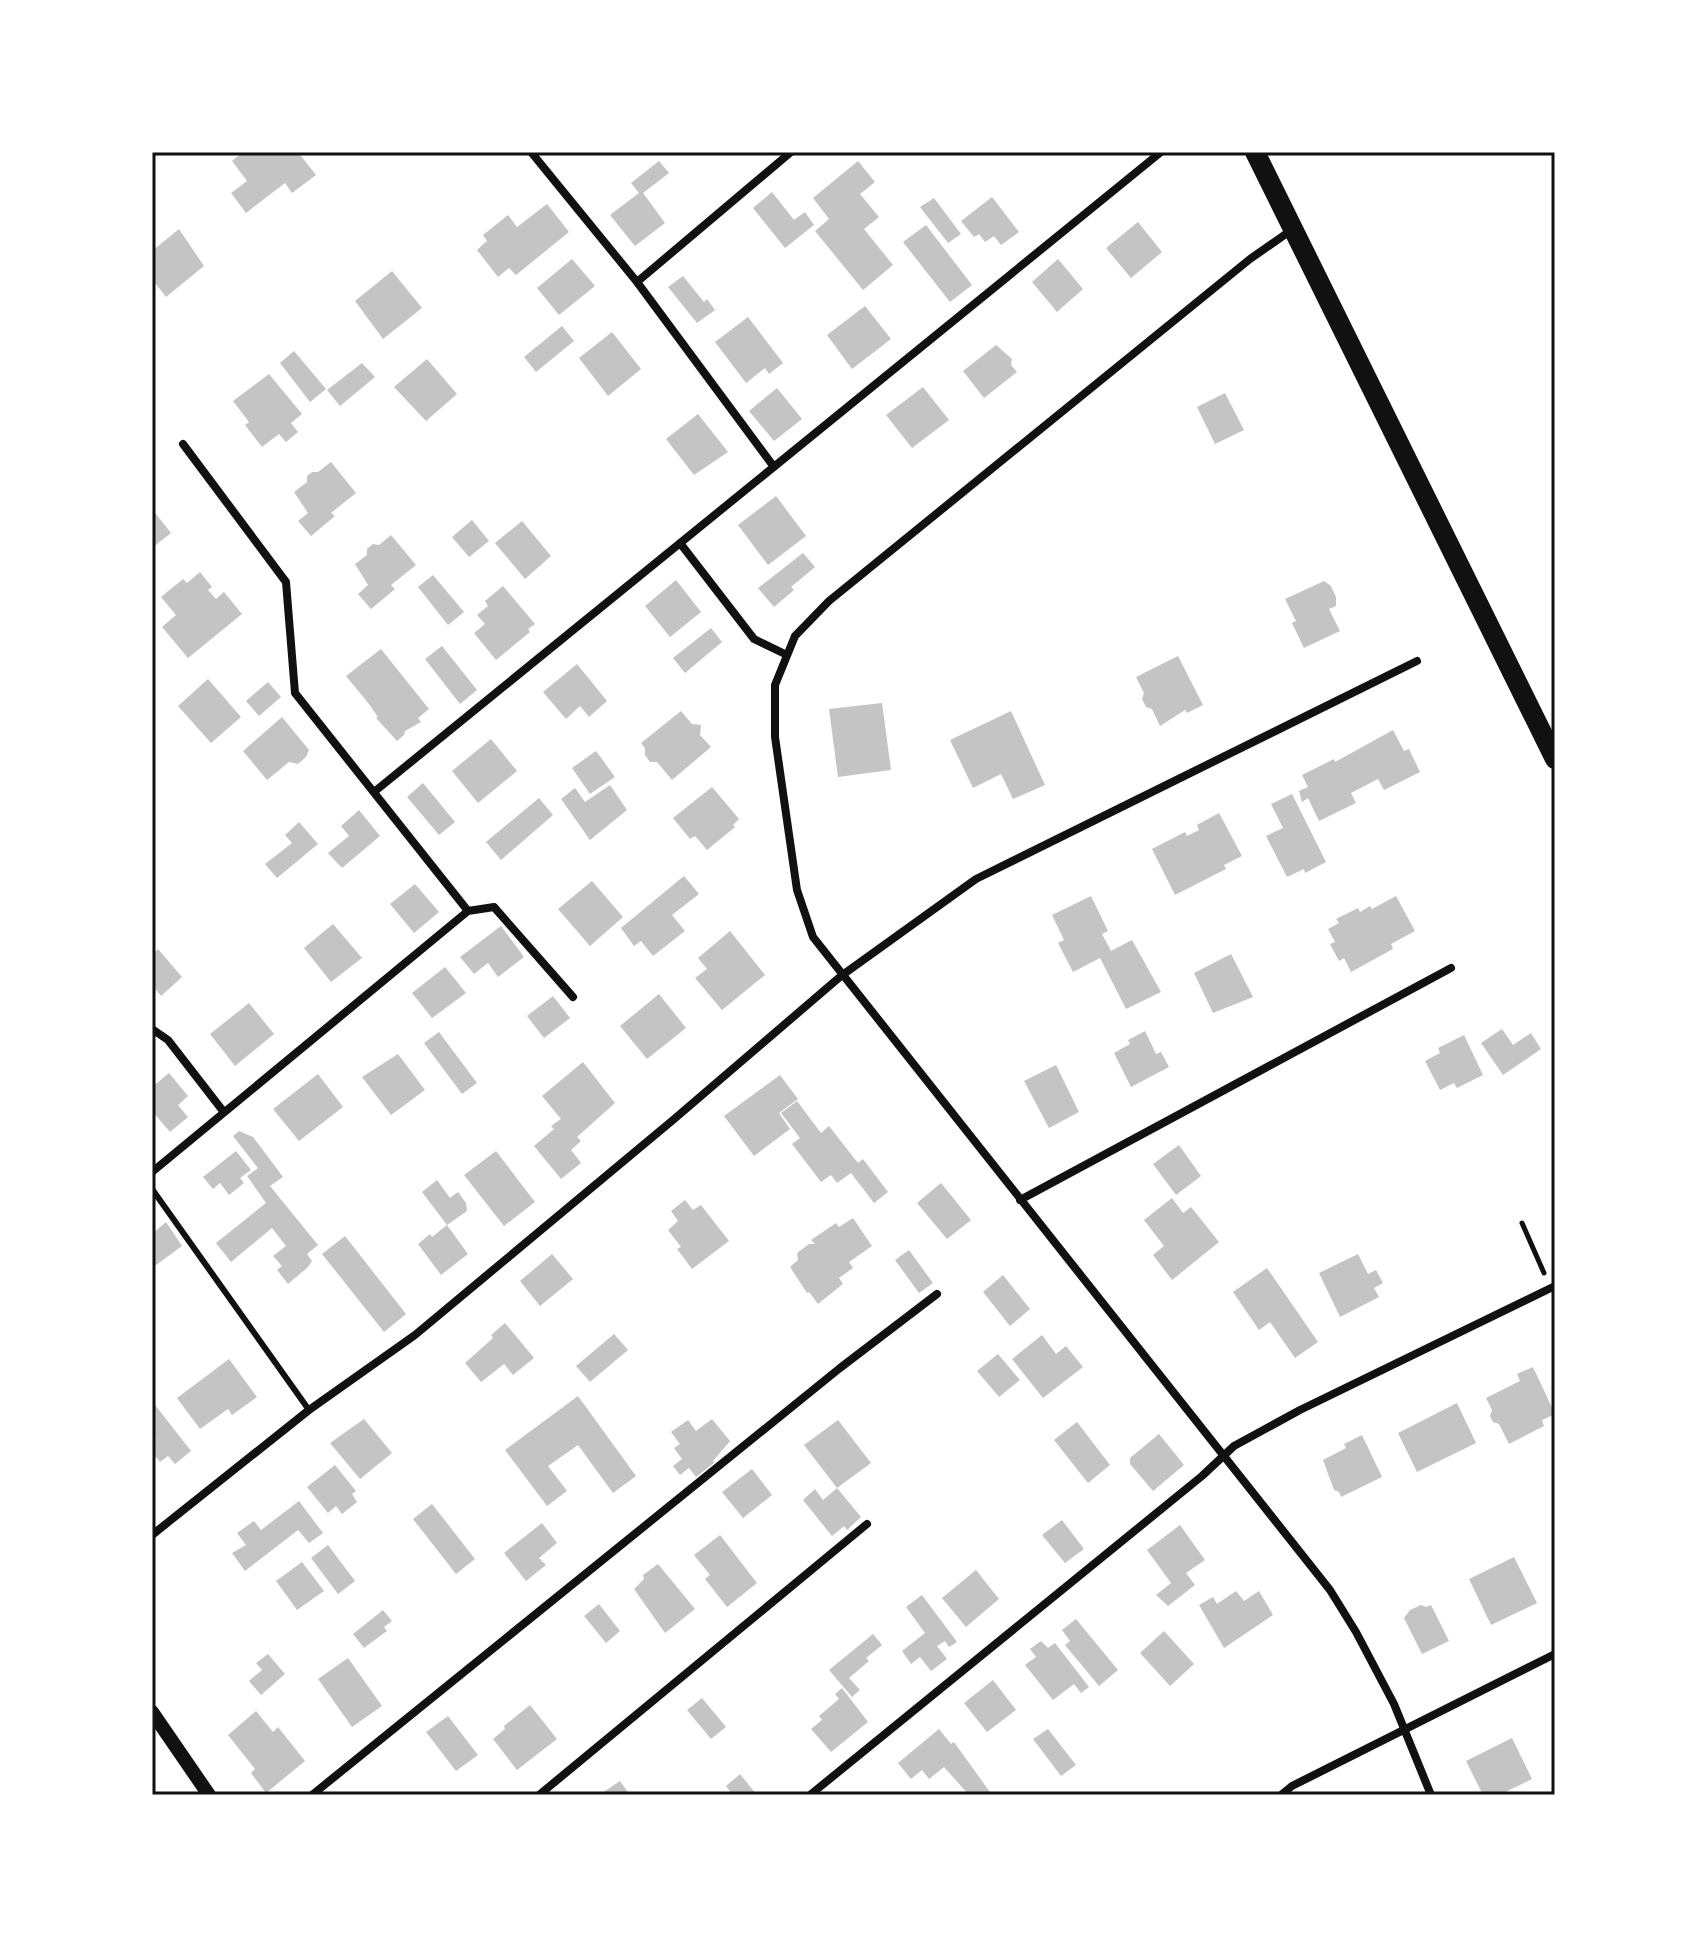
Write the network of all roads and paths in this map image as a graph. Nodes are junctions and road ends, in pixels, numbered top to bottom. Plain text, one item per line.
1 (531, 152) edge
2 (791, 152) edge
3 (1161, 152) edge
4 (1255, 152) edge
5 (1294, 229) junction
6 (637, 282) junction
7 (183, 444) dead end
8 (774, 467) junction
9 (680, 543) junction
10 (787, 655) junction
11 (1417, 661) dead end
12 (1555, 759) edge
13 (374, 792) junction
14 (468, 911) junction
15 (1451, 968) dead end
16 (841, 976) junction
17 (573, 997) dead end
18 (152, 1029) edge
19 (223, 1111) junction
20 (152, 1172) edge
21 (152, 1189) edge
22 (1020, 1200) junction
23 (1522, 1223) dead end
24 (1553, 1288) edge
25 (937, 1294) dead end
26 (309, 1410) junction
27 (1224, 1456) junction
28 (867, 1524) dead end
29 (152, 1535) edge
30 (1555, 1654) edge
31 (152, 1712) edge
32 (1403, 1729) junction
33 (209, 1795) edge
34 (312, 1795) edge
35 (539, 1795) edge
36 (810, 1795) edge
37 (1281, 1795) edge
38 (1431, 1795) edge

1 - 6 street
2 - 6 street
3 - 8 street
4 - 5 main road
5 - 10 street
5 - 12 main road
6 - 8 street
7 - 13 street
8 - 9 street
9 - 10 street
9 - 13 street
10 - 16 street
11 - 16 street
13 - 14 street
14 - 17 street
14 - 19 street
15 - 22 street
16 - 22 street
16 - 26 street
18 - 19 street
19 - 20 street
21 - 26 lane
22 - 27 street
23 - 24 path
24 - 27 street
25 - 34 street
26 - 29 street
27 - 32 street
27 - 36 street
28 - 35 street
30 - 32 street
31 - 33 street
32 - 37 street
32 - 38 street

